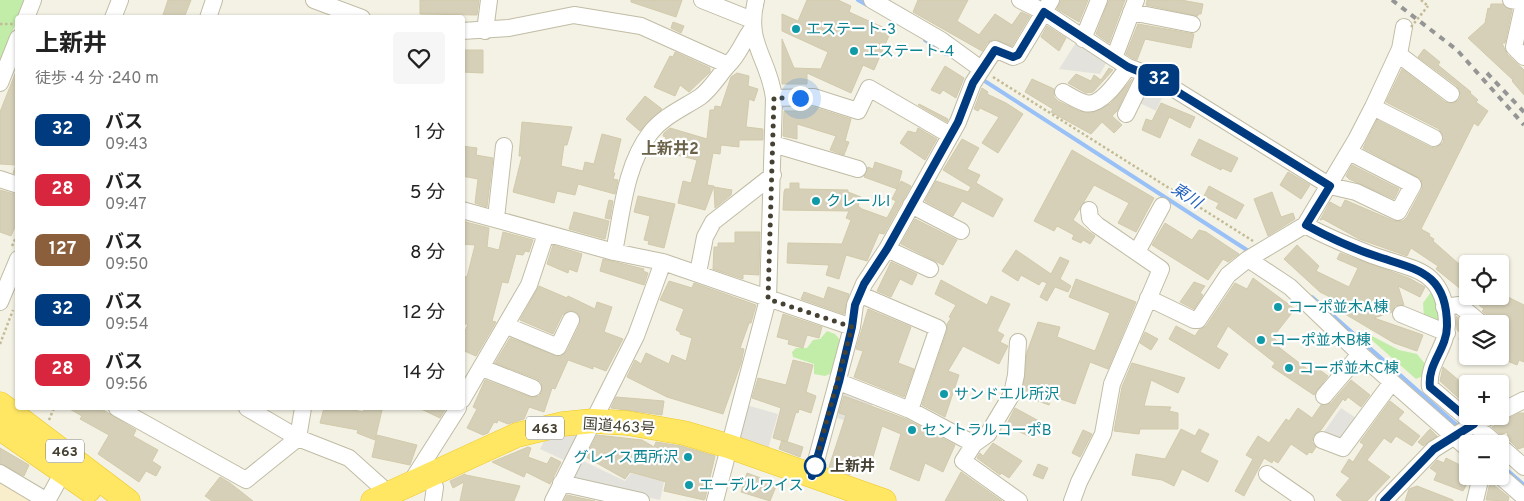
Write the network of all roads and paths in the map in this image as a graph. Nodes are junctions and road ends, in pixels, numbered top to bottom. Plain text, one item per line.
1 (32, 0) edge
2 (120, 0) edge
3 (214, 0) edge
4 (489, 0) edge
5 (702, 0) edge
6 (756, 0) edge
7 (872, 0) edge
8 (1020, 0) edge
9 (1099, 0) edge
10 (1421, 0) edge
11 (1511, 0) edge
12 (320, 5) edge
13 (1047, 6) edge
14 (1133, 6) edge
15 (27, 15) edge
16 (114, 15) edge
17 (209, 15) edge
18 (352, 15) edge
19 (0, 24) edge
20 (1192, 24) dead end
21 (15, 25) edge
22 (752, 25) junction
23 (1408, 27) joint
24 (465, 31) edge
25 (485, 31) junction
26 (1083, 39) junction
27 (15, 46) edge
28 (1398, 54) junction
29 (1114, 58) junction
30 (1524, 58) edge
31 (728, 65) junction
32 (1128, 67) junction
33 (1146, 74) junction
34 (977, 76) junction
35 (0, 83) edge
36 (1064, 92) dead end
37 (1451, 94) dead end
38 (774, 98) junction
39 (1373, 107) junction
40 (1126, 114) dead end
41 (950, 136) junction
42 (1434, 138) dead end
43 (773, 144) junction
44 (504, 146) dead end
45 (1349, 152) junction
46 (858, 169) dead end
47 (773, 174) junction
48 (0, 179) edge
49 (15, 185) edge
50 (1330, 186) junction
51 (911, 205) junction
52 (1162, 206) dead end
53 (1089, 210) dead end
54 (465, 211) edge
55 (496, 218) junction
56 (1306, 225) junction
57 (961, 231) dead end
58 (546, 234) junction
59 (1268, 247) junction
60 (887, 249) junction
61 (614, 252) junction
62 (1137, 252) junction
63 (1248, 259) junction
64 (663, 262) junction
65 (930, 269) dead end
66 (15, 271) edge
67 (698, 273) junction
68 (861, 295) junction
69 (1148, 298) junction
70 (768, 299) junction
71 (7, 304) edge
72 (1444, 307) junction
73 (1401, 314) dead end
74 (1471, 315) edge
75 (571, 320) dead end
76 (506, 326) junction
77 (852, 327) junction
78 (1447, 333) junction
79 (1018, 342) dead end
80 (0, 344) edge
81 (1360, 354) junction
82 (474, 372) edge
83 (839, 382) junction
84 (1392, 382) junction
85 (533, 388) dead end
86 (465, 393) edge
87 (1324, 396) dead end
88 (1524, 400) edge
89 (0, 404) edge
90 (1509, 408) edge
91 (53, 410) edge
92 (121, 410) edge
93 (250, 410) edge
94 (303, 410) edge
95 (457, 410) edge
96 (910, 410) junction
97 (1459, 411) edge
98 (592, 422) junction
99 (48, 423) dead end
100 (1472, 425) edge
101 (1475, 425) edge
102 (0, 428) edge
103 (1487, 435) edge
104 (1452, 437) junction
105 (298, 438) junction
106 (1322, 440) dead end
107 (1459, 442) edge
108 (974, 444) junction
109 (728, 446) junction
110 (1509, 454) edge
111 (1524, 467) edge
112 (64, 472) junction
113 (0, 473) edge
114 (1267, 474) dead end
115 (812, 476) junction
116 (418, 479) junction
117 (561, 484) junction
118 (1509, 484) edge
119 (1479, 485) edge
120 (381, 497) edge
121 (1524, 497) edge
122 (92, 498) edge
123 (47, 501) edge
124 (128, 501) edge
125 (433, 501) edge
126 (553, 501) edge
127 (641, 501) edge
128 (715, 501) edge
129 (884, 501) edge
130 (1019, 501) edge
131 (1072, 501) edge
132 (1306, 501) edge
133 (1384, 501) edge
134 (1475, 501) edge

1 - 15 street
2 - 16 street
3 - 17 street
4 - 25 street
5 - 22 street
6 - 22 street
7 - 34 street
8 - 13 street
9 - 26 street
10 - 23 path, bridge
11 - 30 street
12 - 18 street
13 - 26 street
13 - 34 street
14 - 20 street
14 - 29 street
19 - 21 path
22 - 31 street
22 - 38 street
23 - 28 street
24 - 25 street
25 - 31 street
26 - 29 street
27 - 35 street
28 - 37 street
28 - 39 street
29 - 32 street
31 - 61 street
32 - 33 street
32 - 36 street
33 - 40 street
33 - 50 street
34 - 41 street
34 - 59 path
38 - 41 street
38 - 43 street
39 - 42 street
39 - 45 street
41 - 51 street
43 - 46 street
43 - 47 street
44 - 55 street
45 - 50 street
45 - 50 street
47 - 67 street
47 - 70 street
48 - 49 street
50 - 56 street
51 - 57 street
51 - 60 street
52 - 62 street
53 - 62 street
54 - 55 street
55 - 58 street
56 - 59 street
56 - 72 street
58 - 61 street
58 - 76 street
59 - 63 street
60 - 65 street
60 - 68 street
61 - 64 street
62 - 69 street
63 - 69 street
63 - 81 street
64 - 67 street
64 - 98 street
66 - 71 street
67 - 70 street
68 - 77 street
68 - 96 street
69 - 131 street
70 - 77 street
70 - 109 street
71 - 80 path
72 - 74 street
72 - 78 street
73 - 78 street
75 - 76 street
76 - 82 street
77 - 83 street
78 - 97 street
79 - 108 street
81 - 84 street
81 - 87 street
82 - 85 street
82 - 86 street
83 - 96 street
83 - 115 street
84 - 104 street
84 - 106 street
88 - 90 street
89 - 124 highway, 463
91 - 99 path
92 - 105 street
93 - 105 street
94 - 105 street
95 - 116 street
96 - 108 street
98 - 109 highway, 国道463号 / 463
98 - 116 highway, 国道463号 / 463
98 - 117 street
100 - 104 street
101 - 103 street
102 - 112 highway, 463
104 - 107 street
104 - 133 street
105 - 120 street
108 - 130 street
109 - 115 highway, 463
109 - 128 street
110 - 111 street
112 - 122 highway, 463
112 - 123 street
113 - 123 street
114 - 132 street
115 - 129 highway, 463
116 - 120 highway, 国道463号 / 463
116 - 125 street
117 - 126 street
117 - 127 street
118 - 121 street
119 - 134 street

